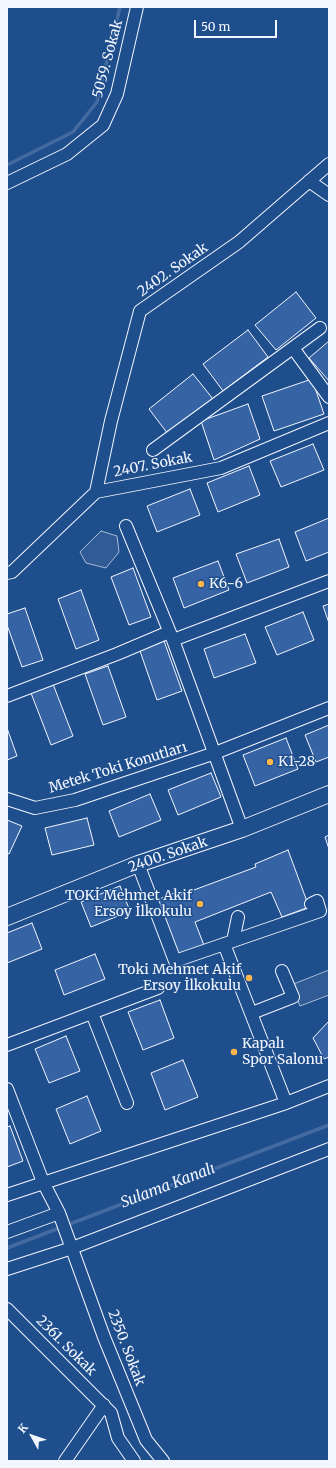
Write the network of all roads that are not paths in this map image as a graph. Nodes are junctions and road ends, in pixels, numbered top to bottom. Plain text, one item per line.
1 (137, 7) edge
2 (329, 164) edge
3 (309, 181) junction
4 (7, 183) edge
5 (329, 195) edge
6 (320, 328) dead end
7 (292, 348) junction
8 (329, 397) edge
9 (329, 423) edge
10 (153, 450) dead end
11 (96, 492) junction
12 (126, 526) dead end
13 (7, 573) edge
14 (329, 581) edge
15 (171, 636) junction
16 (7, 696) edge
17 (329, 708) edge
18 (215, 753) junction
19 (329, 794) edge
20 (7, 799) edge
21 (242, 829) junction
22 (138, 864) junction
23 (310, 904) dead end
24 (7, 917) edge
25 (238, 917) dead end
26 (228, 942) junction
27 (282, 972) dead end
28 (158, 988) dead end
29 (92, 1013) junction
30 (252, 1013) junction
31 (7, 1045) edge
32 (329, 1086) edge
33 (7, 1089) edge
34 (286, 1102) junction
35 (127, 1103) dead end
36 (329, 1149) edge
37 (43, 1182) junction
38 (7, 1195) edge
39 (59, 1212) junction
40 (7, 1226) edge
41 (7, 1232) edge
42 (71, 1244) junction
43 (7, 1269) edge
44 (7, 1309) edge
45 (104, 1405) junction
46 (64, 1461) edge
47 (134, 1461) edge
48 (163, 1461) edge

1 - 4 street, 5059. Sokak
2 - 3 street, 2402. Sokak
3 - 5 street
3 - 11 street, 2402. Sokak
6 - 7 street
7 - 8 street
7 - 10 street
9 - 11 street, 2407. Sokak
11 - 13 street
12 - 15 street
14 - 15 street
15 - 16 street
15 - 18 street
17 - 18 street, Metek Toki Konutları
18 - 20 street, Metek Toki Konutları
18 - 21 street
19 - 21 main road, 2400. Sokak
21 - 22 main road, 2400. Sokak
22 - 24 main road, 2400. Sokak
22 - 26 street
23 - 26 street
25 - 26 street
26 - 30 street
27 - 30 street
28 - 29 street
29 - 31 street
29 - 35 street
30 - 34 street
32 - 34 street
33 - 37 street, 2350. Sokak
34 - 37 street
36 - 42 street
37 - 38 street
37 - 39 street, 2350. Sokak
39 - 40 street
39 - 41 street
39 - 42 street, 2350. Sokak
42 - 43 street
42 - 48 street, 2350. Sokak
44 - 45 street, 2361. Sokak
45 - 46 street
45 - 47 street, 2361. Sokak

